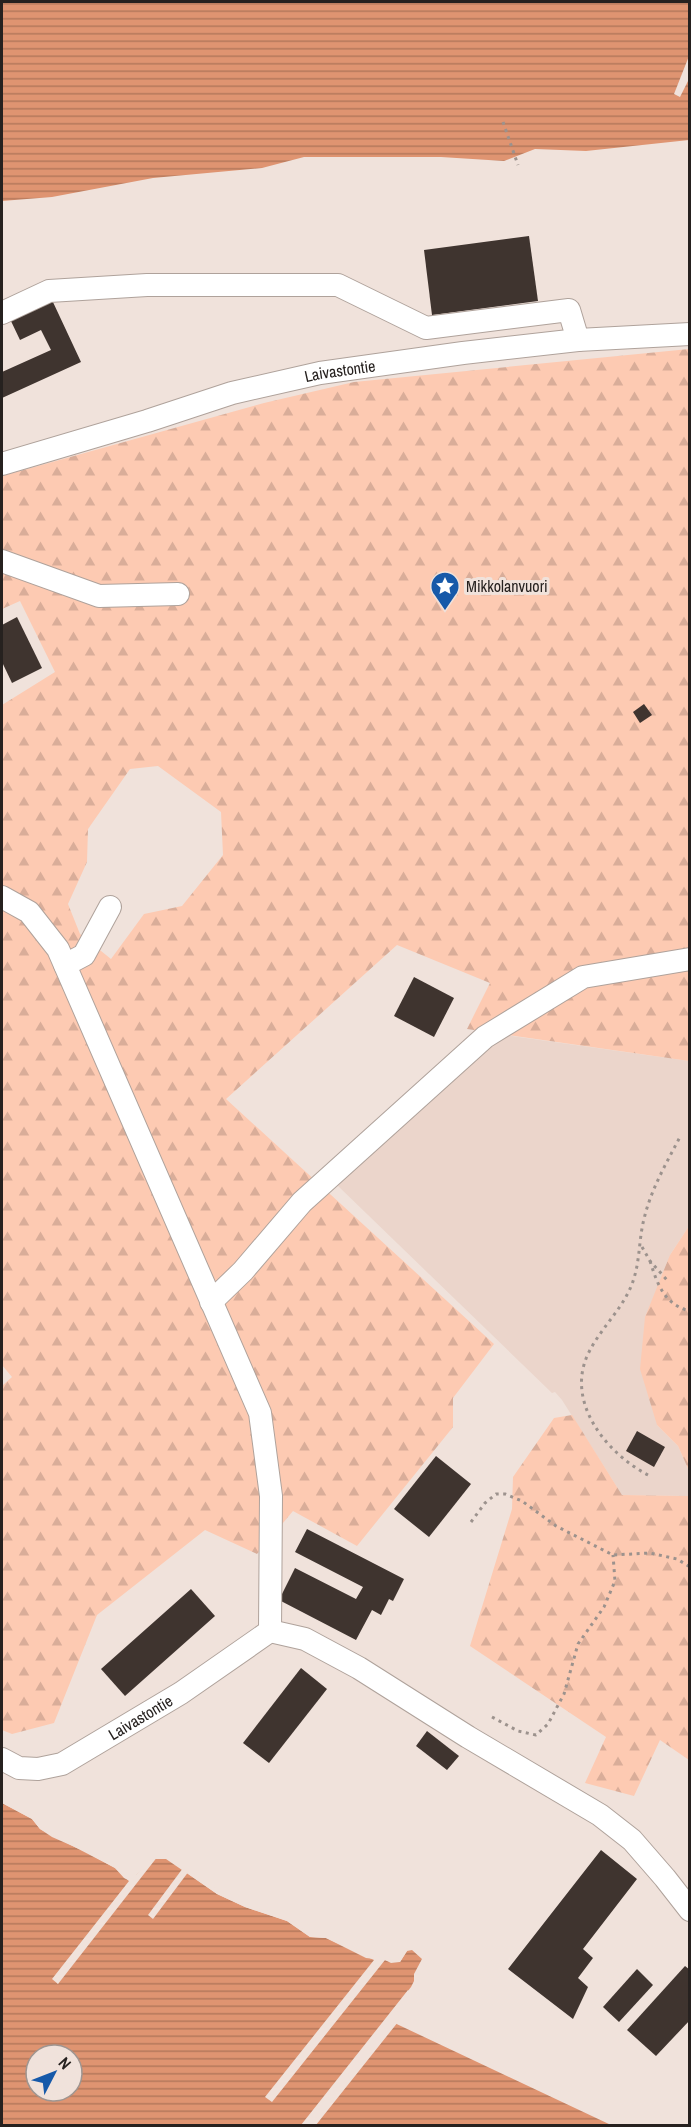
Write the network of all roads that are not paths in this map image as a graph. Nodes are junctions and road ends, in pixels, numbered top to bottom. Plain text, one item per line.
1 (2, 313) edge
2 (690, 334) edge
3 (578, 340) junction
4 (2, 464) edge
5 (2, 561) edge
6 (178, 594) dead end
7 (2, 897) edge
8 (110, 908) dead end
9 (690, 959) edge
10 (65, 965) junction
11 (211, 1302) junction
12 (270, 1631) junction
13 (2, 1759) edge
14 (690, 1910) edge

1 - 3 street
2 - 3 street, Laivastontie
3 - 4 street, Laivastontie
5 - 6 street
7 - 10 street
8 - 10 street
9 - 11 street
10 - 11 street
11 - 12 street
12 - 13 street, Laivastontie
12 - 14 street

